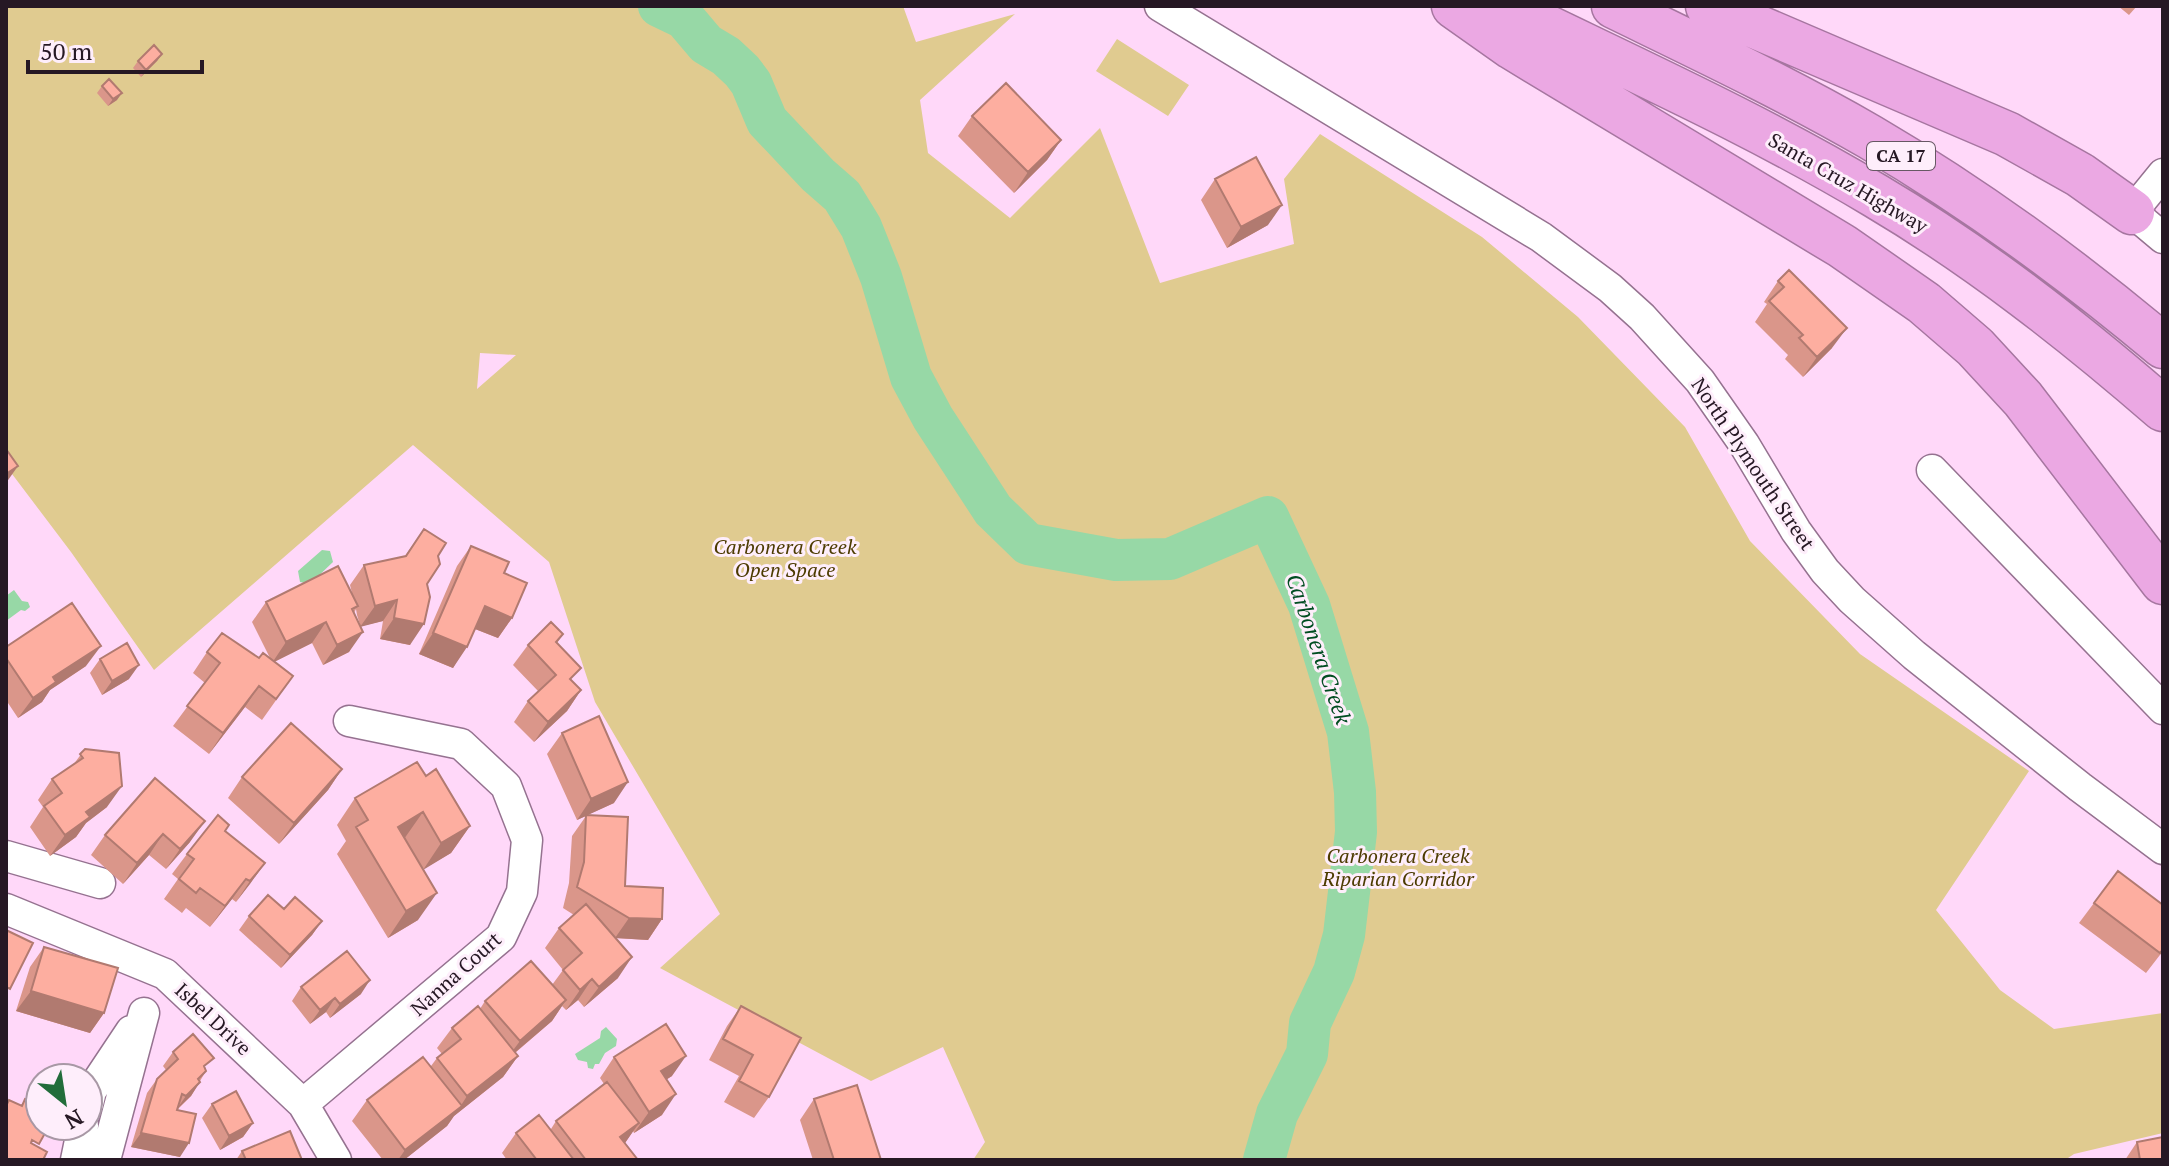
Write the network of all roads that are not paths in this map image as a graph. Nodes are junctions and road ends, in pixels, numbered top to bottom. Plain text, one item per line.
1 (1160, 6) edge
2 (1454, 6) edge
3 (1503, 6) edge
4 (1614, 6) edge
5 (1708, 6) edge
6 (2163, 174) edge
7 (2148, 225) edge
8 (2163, 346) edge
9 (2163, 409) edge
10 (1932, 470) dead end
11 (2163, 582) edge
12 (2163, 709) edge
13 (349, 721) dead end
14 (2159, 837) edge
15 (6, 856) edge
16 (100, 883) dead end
17 (6, 909) edge
18 (165, 974) junction
19 (144, 1013) junction
20 (104, 1072) edge
21 (303, 1104) junction
22 (105, 1160) edge
23 (336, 1160) edge

1 - 14 street, North Plymouth Street
2 - 11 highway
3 - 9 highway, Santa Cruz Highway / CA 17
4 - 8 highway, CA 17
5 - 7 highway
6 - 7 street
10 - 12 street
13 - 21 street, Nanna Court
15 - 16 street
17 - 18 street, Isbel Drive
18 - 19 street
18 - 21 street, Isbel Drive
19 - 20 street
19 - 22 street
21 - 23 street, Isbel Drive

